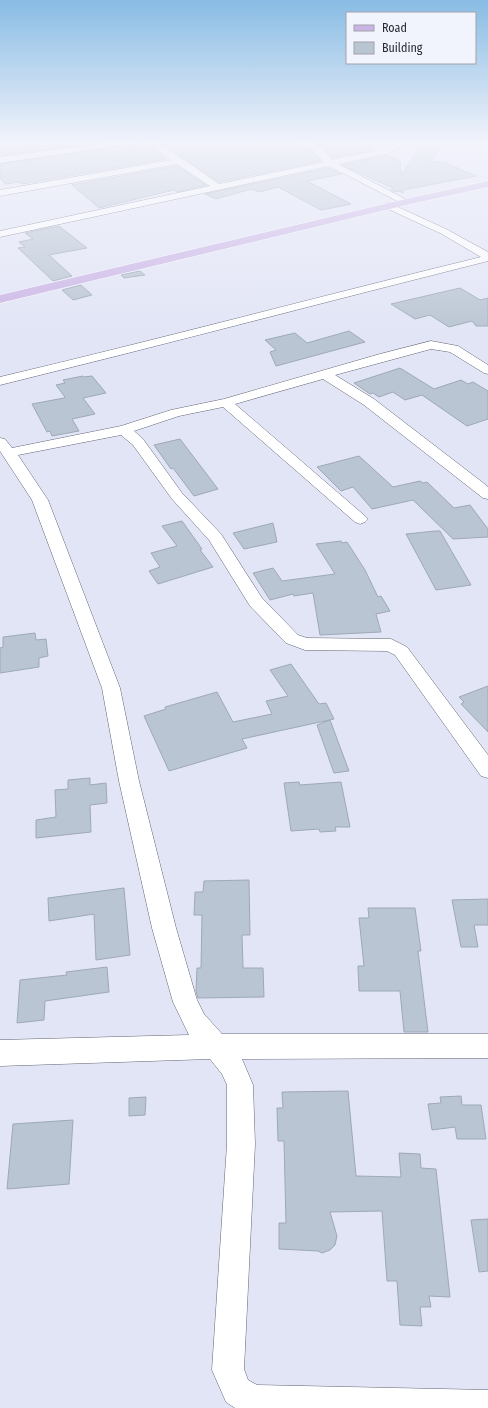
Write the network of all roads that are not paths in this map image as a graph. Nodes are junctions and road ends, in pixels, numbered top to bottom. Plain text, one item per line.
1 (129, 207) edge
2 (386, 207) edge
3 (391, 207) edge
4 (0, 234) edge
5 (488, 257) edge
6 (0, 299) edge
7 (488, 370) edge
8 (325, 375) junction
9 (0, 381) edge
10 (226, 403) junction
11 (124, 430) junction
12 (5, 448) edge
13 (488, 495) edge
14 (360, 519) dead end
15 (488, 770) edge
16 (214, 1046) junction
17 (488, 1046) edge
18 (0, 1053) edge
19 (488, 1406) edge

1 - 4 street
2 - 6 main road
3 - 5 street
5 - 9 street
7 - 8 street
8 - 10 street
8 - 13 street
10 - 11 street
10 - 14 street
11 - 12 street
11 - 15 street
12 - 16 street
16 - 17 street
16 - 18 street
16 - 19 street

